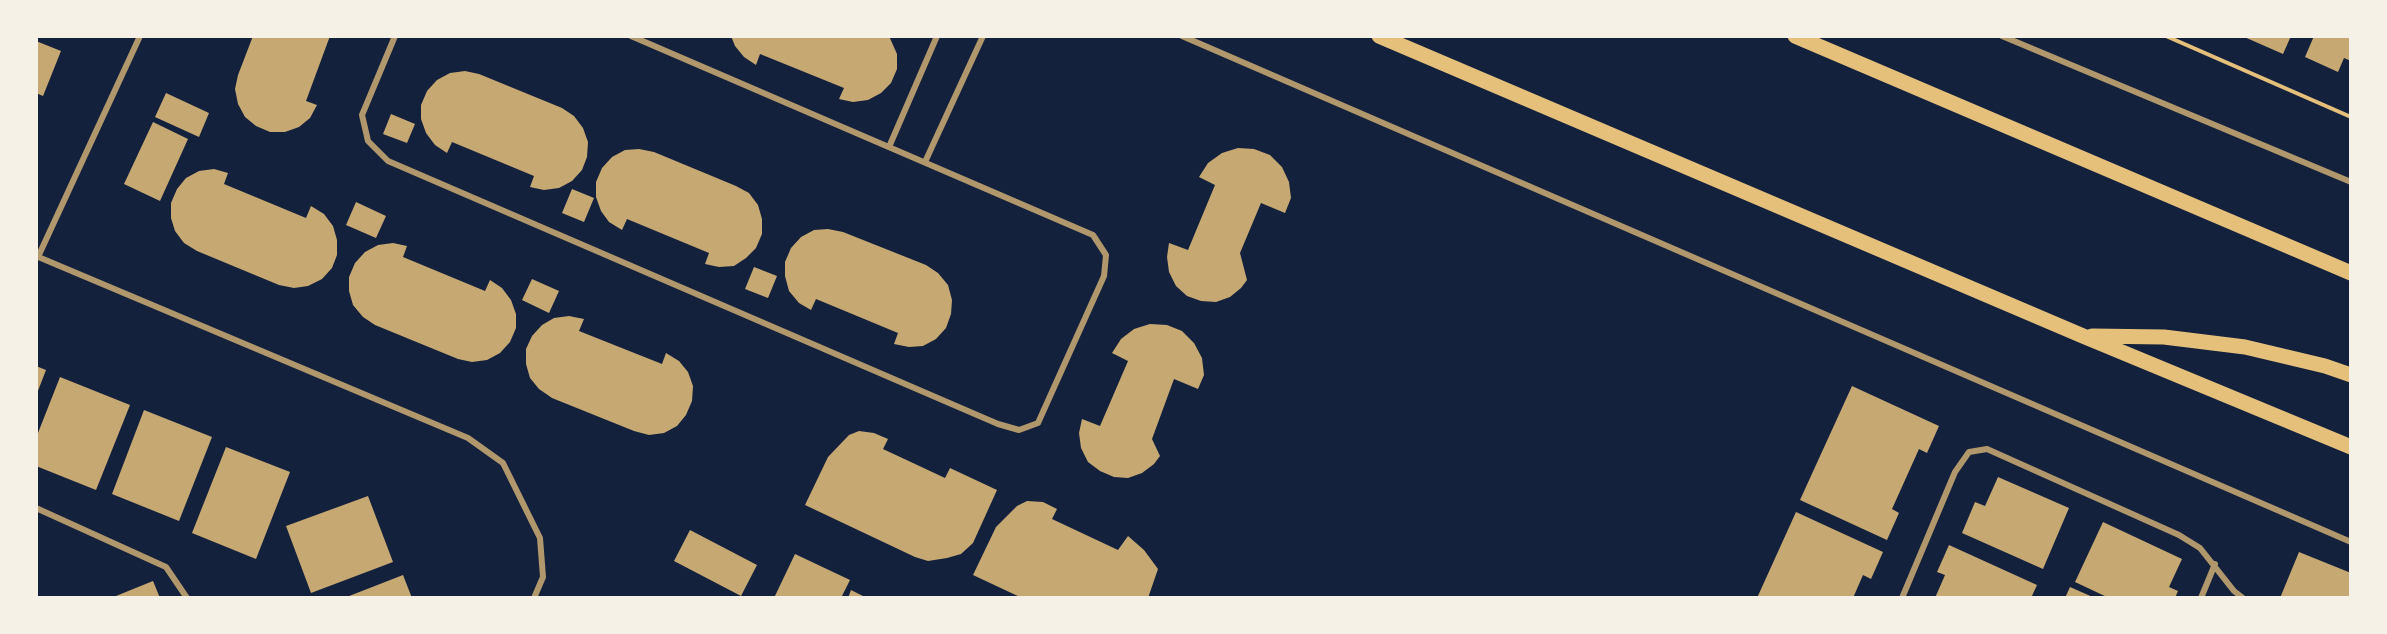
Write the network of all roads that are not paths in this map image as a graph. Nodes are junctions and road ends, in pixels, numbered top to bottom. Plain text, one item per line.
1 (140, 36) edge
2 (395, 36) edge
3 (631, 36) edge
4 (937, 36) edge
5 (983, 36) edge
6 (1182, 36) edge
7 (1379, 36) edge
8 (1795, 36) edge
9 (2002, 36) edge
10 (889, 147) junction
11 (925, 162) junction
12 (2351, 182) edge
13 (37, 257) edge
14 (2351, 273) edge
15 (2083, 336) junction
16 (2351, 375) edge
17 (2351, 447) edge
18 (36, 508) edge
19 (2351, 542) edge
20 (2215, 564) junction
21 (187, 598) edge
22 (534, 598) edge
23 (1902, 598) edge
24 (2201, 598) edge
25 (2242, 598) edge

1 - 13 street
2 - 11 street
3 - 10 street
4 - 10 street
5 - 11 street
6 - 19 street
7 - 15 main road
8 - 14 main road
9 - 12 street
10 - 11 street
13 - 22 street
15 - 16 main road
15 - 17 main road
18 - 21 street
20 - 23 street
20 - 24 street
20 - 25 street

